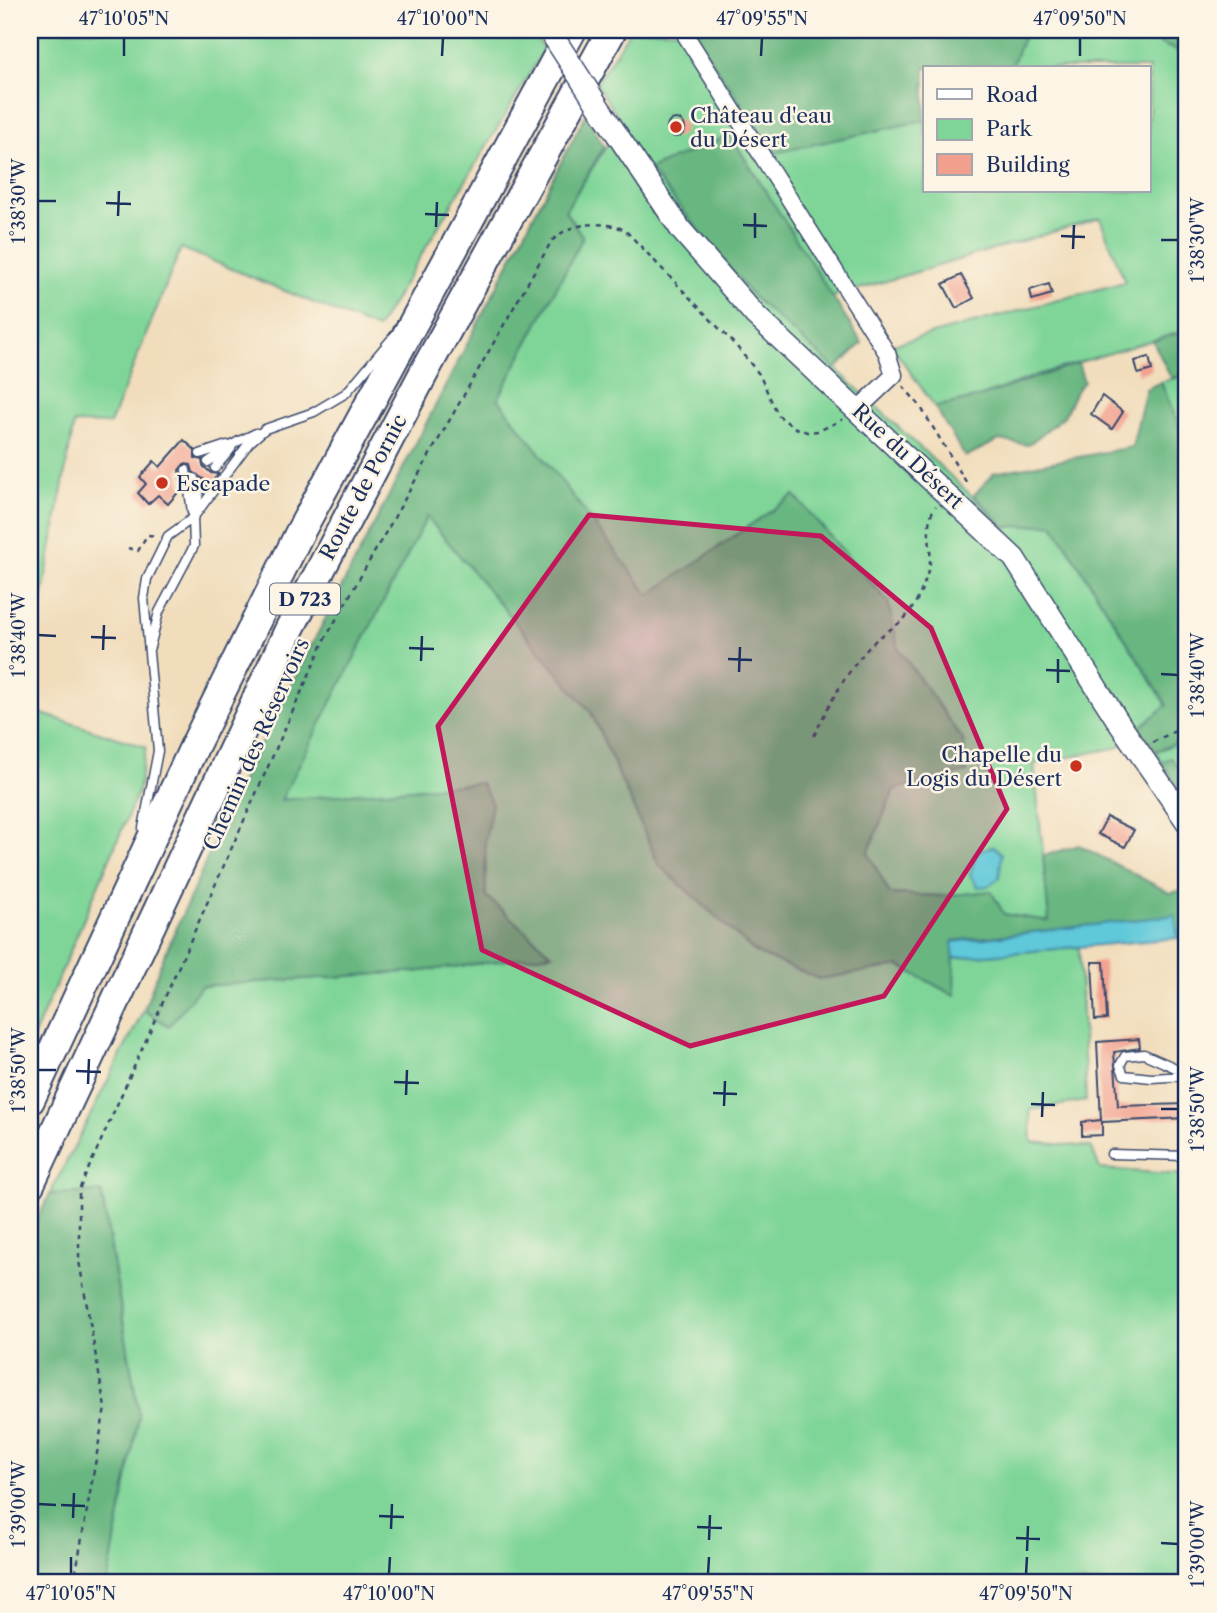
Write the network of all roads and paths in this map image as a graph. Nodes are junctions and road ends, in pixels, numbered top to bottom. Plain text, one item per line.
1 (550, 30) edge
2 (572, 30) edge
3 (612, 30) edge
4 (685, 30) edge
5 (411, 324) junction
6 (894, 375) junction
7 (858, 409) junction
8 (265, 429) junction
9 (237, 442) junction
10 (200, 454) dead end
11 (212, 465) dead end
12 (186, 470) dead end
13 (194, 478) dead end
14 (201, 485) dead end
15 (968, 485) dead end
16 (948, 493) junction
17 (193, 518) junction
18 (168, 536) junction
19 (128, 548) dead end
20 (149, 653) junction
21 (1187, 725) edge
22 (814, 736) dead end
23 (1138, 750) junction
24 (1187, 822) edge
25 (142, 832) dead end
26 (103, 913) dead end
27 (102, 942) junction
28 (1187, 1075) edge
29 (30, 1100) edge
30 (1111, 1154) dead end
31 (1187, 1156) edge
32 (30, 1184) edge
33 (75, 1583) edge

1 - 7 street, Rue du Désert, bridge
2 - 5 highway, Route de Pornic / D 723
3 - 32 highway, Route de Pornic / D 723
4 - 6 street
5 - 8 lane
5 - 27 highway, Route de Pornic / D 723
6 - 7 street
6 - 15 path
7 - 16 street, Rue du Désert
7 - 33 path, Chemin des Réservoirs
8 - 9 lane
8 - 17 lane
9 - 10 lane
9 - 11 lane
12 - 17 lane
13 - 17 lane
14 - 17 lane
16 - 22 path
16 - 23 street, Rue du Désert
17 - 18 lane
17 - 20 lane
18 - 19 path
18 - 20 lane
20 - 25 lane
21 - 23 path
23 - 24 street, Rue du Désert
26 - 27 lane
27 - 29 highway, Route de Pornic / D 723
28 - 28 lane
30 - 31 lane

